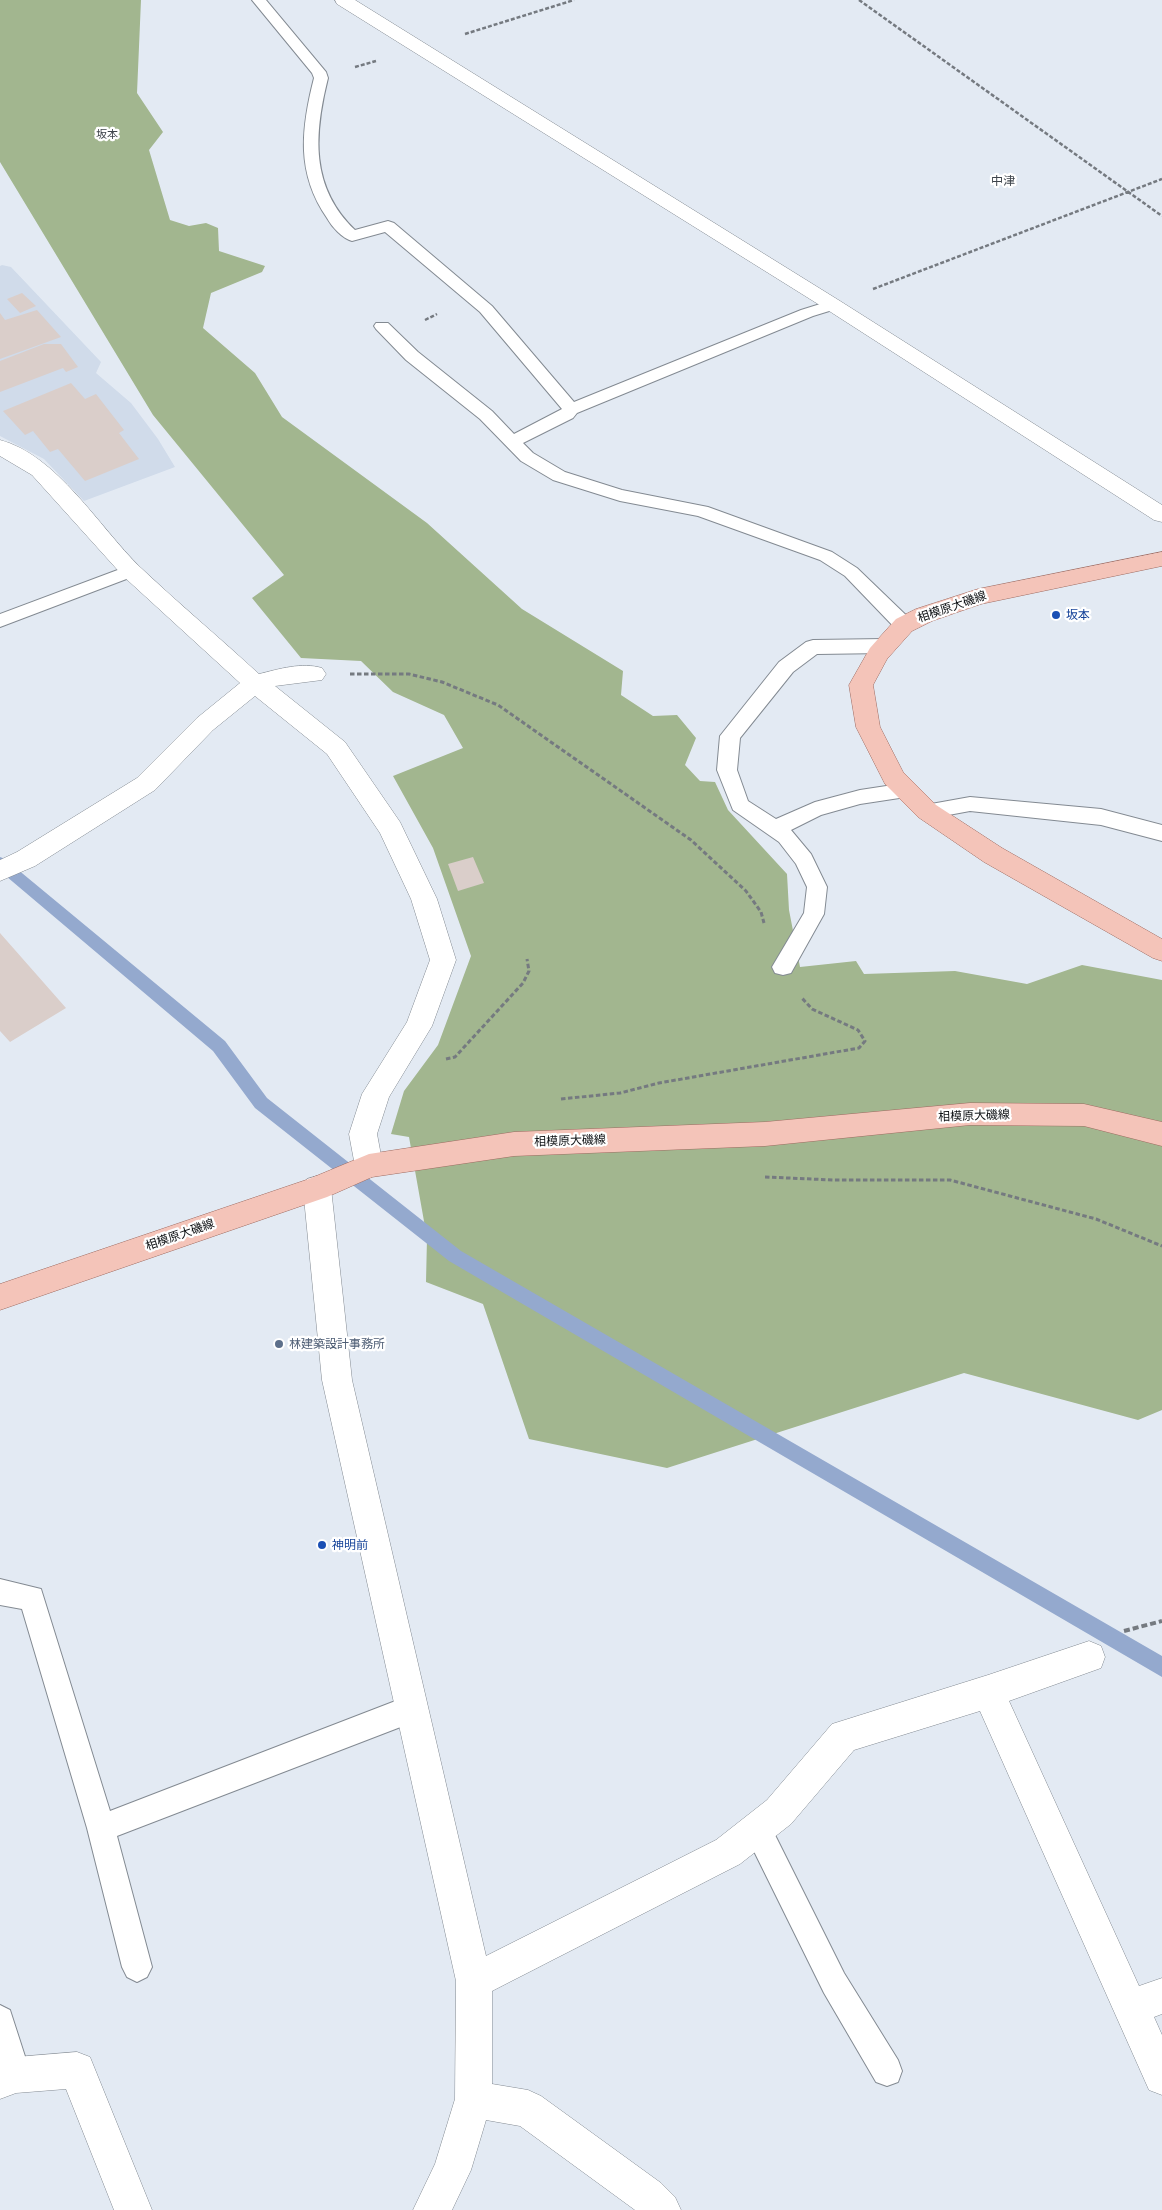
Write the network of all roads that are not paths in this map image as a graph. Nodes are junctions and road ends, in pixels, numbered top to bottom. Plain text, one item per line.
1 (258, 0) edge
2 (343, 0) edge
3 (833, 304) junction
4 (388, 332) road end
5 (571, 409) junction
6 (513, 441) junction
7 (0, 447) edge
8 (1162, 515) edge
9 (1162, 559) edge
10 (132, 571) junction
11 (0, 620) edge
12 (904, 625) junction
13 (885, 646) junction
14 (314, 674) road end
15 (255, 683) junction
16 (906, 790) junction
17 (927, 810) junction
18 (774, 829) junction
19 (1162, 833) edge
20 (0, 871) edge
21 (1162, 951) edge
22 (783, 967) road end
23 (1162, 1134) edge
24 (369, 1166) junction
25 (317, 1188) junction
26 (0, 1297) edge
27 (0, 1592) edge
28 (1089, 1657) dead end
29 (988, 1692) junction
30 (411, 1709) junction
31 (101, 1828) junction
32 (757, 1828) junction
33 (137, 1967) dead end
34 (474, 1981) junction
35 (1146, 2001) edge
36 (0, 2020) edge
37 (887, 2071) dead end
38 (8, 2078) edge
39 (1162, 2078) edge
40 (474, 2099) junction
41 (133, 2210) edge
42 (432, 2210) edge
43 (662, 2210) edge

1 - 5 lane
2 - 3 street
3 - 5 lane
3 - 8 street
4 - 6 lane
5 - 6 lane
6 - 12 lane
7 - 10 street
9 - 12 main road, 相模原大磯線
10 - 11 lane
10 - 15 street
12 - 13 main road, 相模原大磯線
13 - 16 main road, 相模原大磯線
13 - 18 lane
14 - 15 street
15 - 20 street
15 - 24 street
16 - 17 main road, 相模原大磯線
16 - 18 lane
17 - 19 lane
17 - 21 main road, 相模原大磯線
18 - 22 lane
23 - 24 main road, 相模原大磯線
24 - 25 main road, 相模原大磯線
25 - 26 main road, 相模原大磯線
25 - 30 street
27 - 31 lane
28 - 29 street
29 - 32 street
29 - 35 street
30 - 31 lane
30 - 34 street
31 - 33 lane
32 - 34 street
32 - 37 lane
34 - 40 street
35 - 39 street
36 - 38 lane
38 - 41 street
40 - 42 street
40 - 43 street

